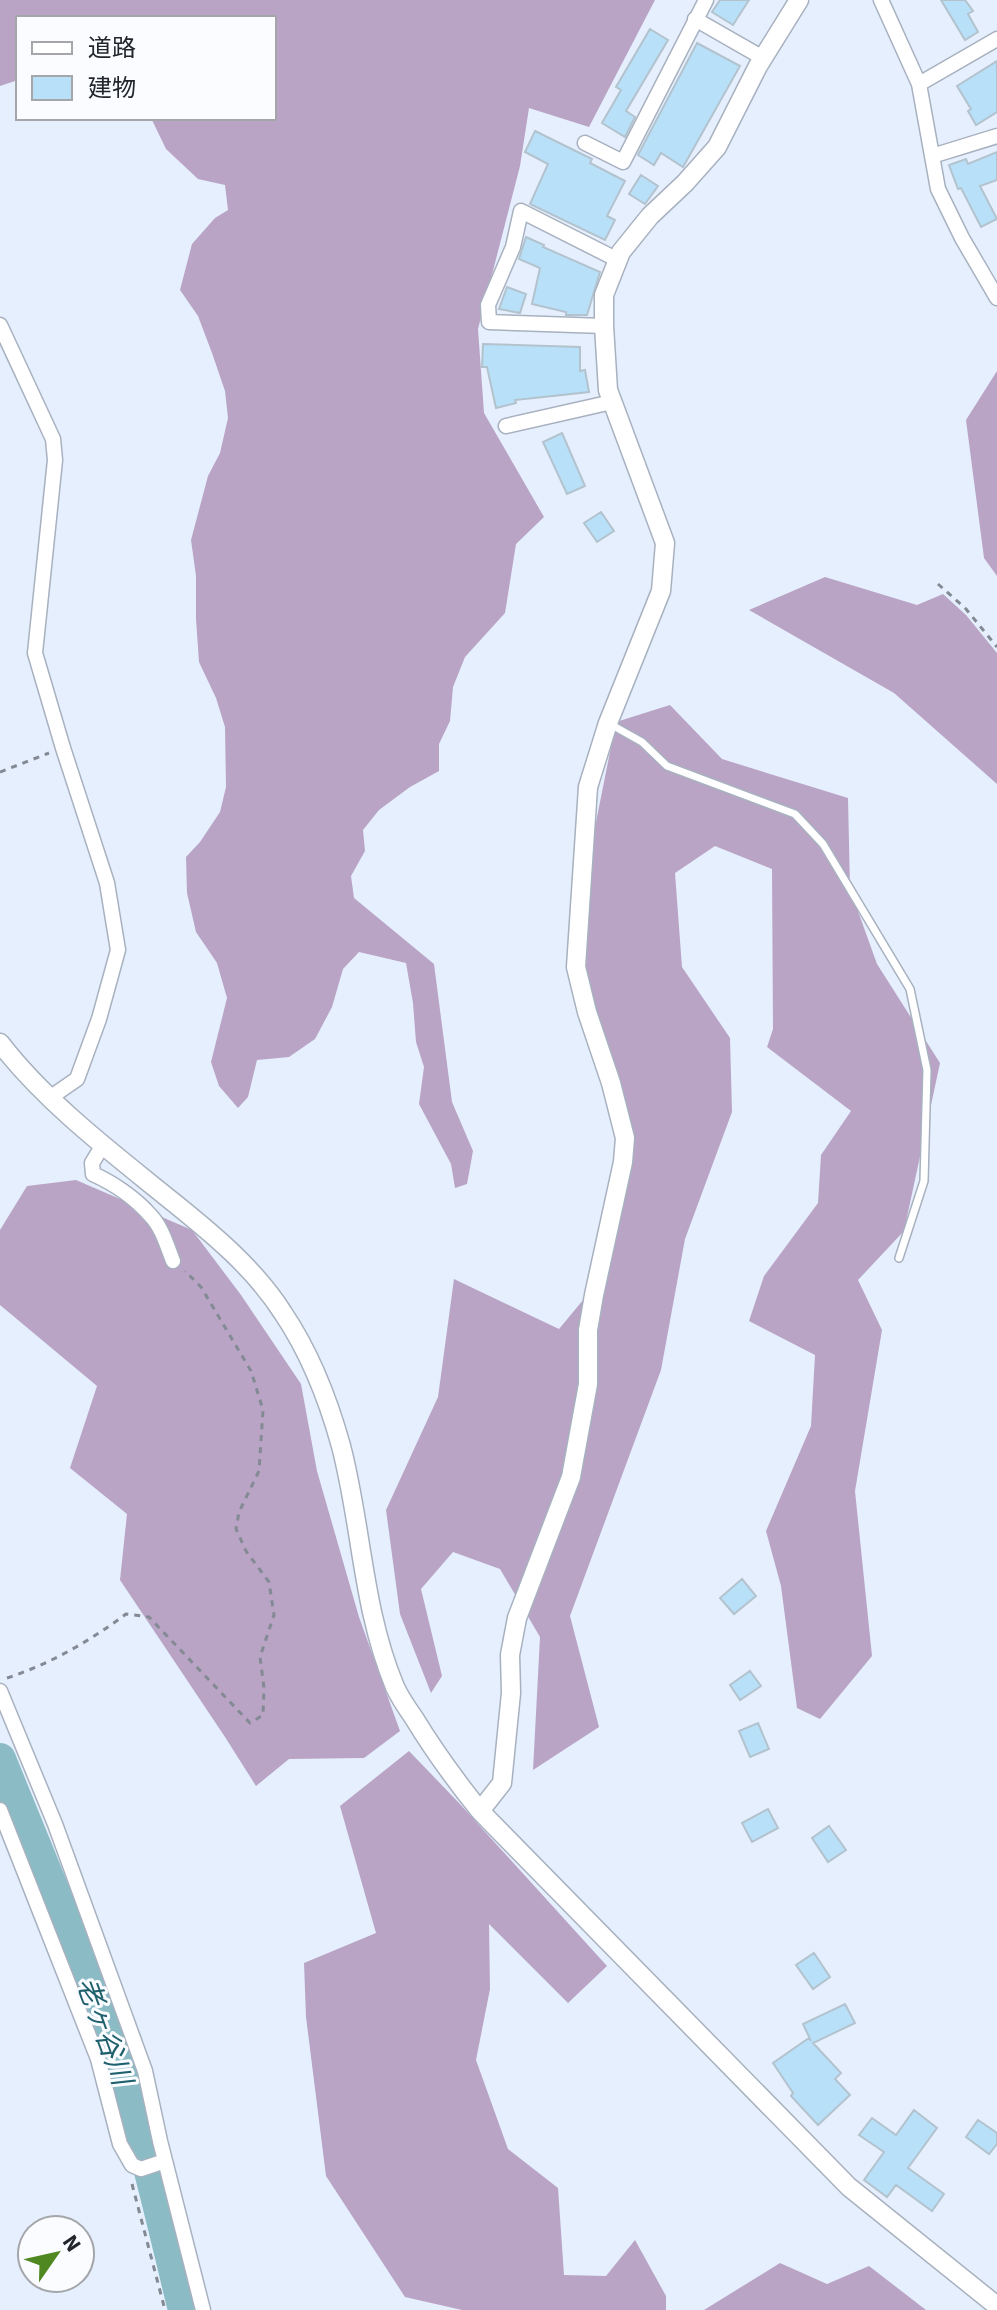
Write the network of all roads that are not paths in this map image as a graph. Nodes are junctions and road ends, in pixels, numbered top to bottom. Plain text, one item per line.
1 (706, 0) edge
2 (799, 0) edge
3 (889, 3) edge
4 (695, 19) junction
5 (997, 39) edge
6 (763, 58) junction
7 (919, 84) junction
8 (997, 136) edge
9 (585, 143) dead end
10 (932, 156) junction
11 (618, 260) junction
12 (997, 298) edge
13 (0, 325) edge
14 (604, 326) junction
15 (612, 402) junction
16 (506, 426) dead end
17 (608, 723) junction
18 (0, 1043) edge
19 (51, 1097) junction
20 (103, 1145) junction
21 (899, 1258) dead end
22 (173, 1261) road end
23 (0, 1691) edge
24 (0, 1810) edge
25 (480, 1811) junction
26 (165, 2161) junction
27 (997, 2306) edge
28 (203, 2310) edge

1 - 4 street
2 - 6 street
3 - 7 street
4 - 6 street
4 - 9 street
5 - 7 street
6 - 11 street
7 - 10 street
8 - 10 street
10 - 12 street
11 - 14 street
11 - 14 street
13 - 19 street
14 - 15 street
15 - 16 street
15 - 17 street
17 - 21 lane
17 - 25 street
18 - 19 street
19 - 20 street
20 - 22 street
20 - 25 street
23 - 26 street
24 - 26 street
25 - 27 street
26 - 28 street

